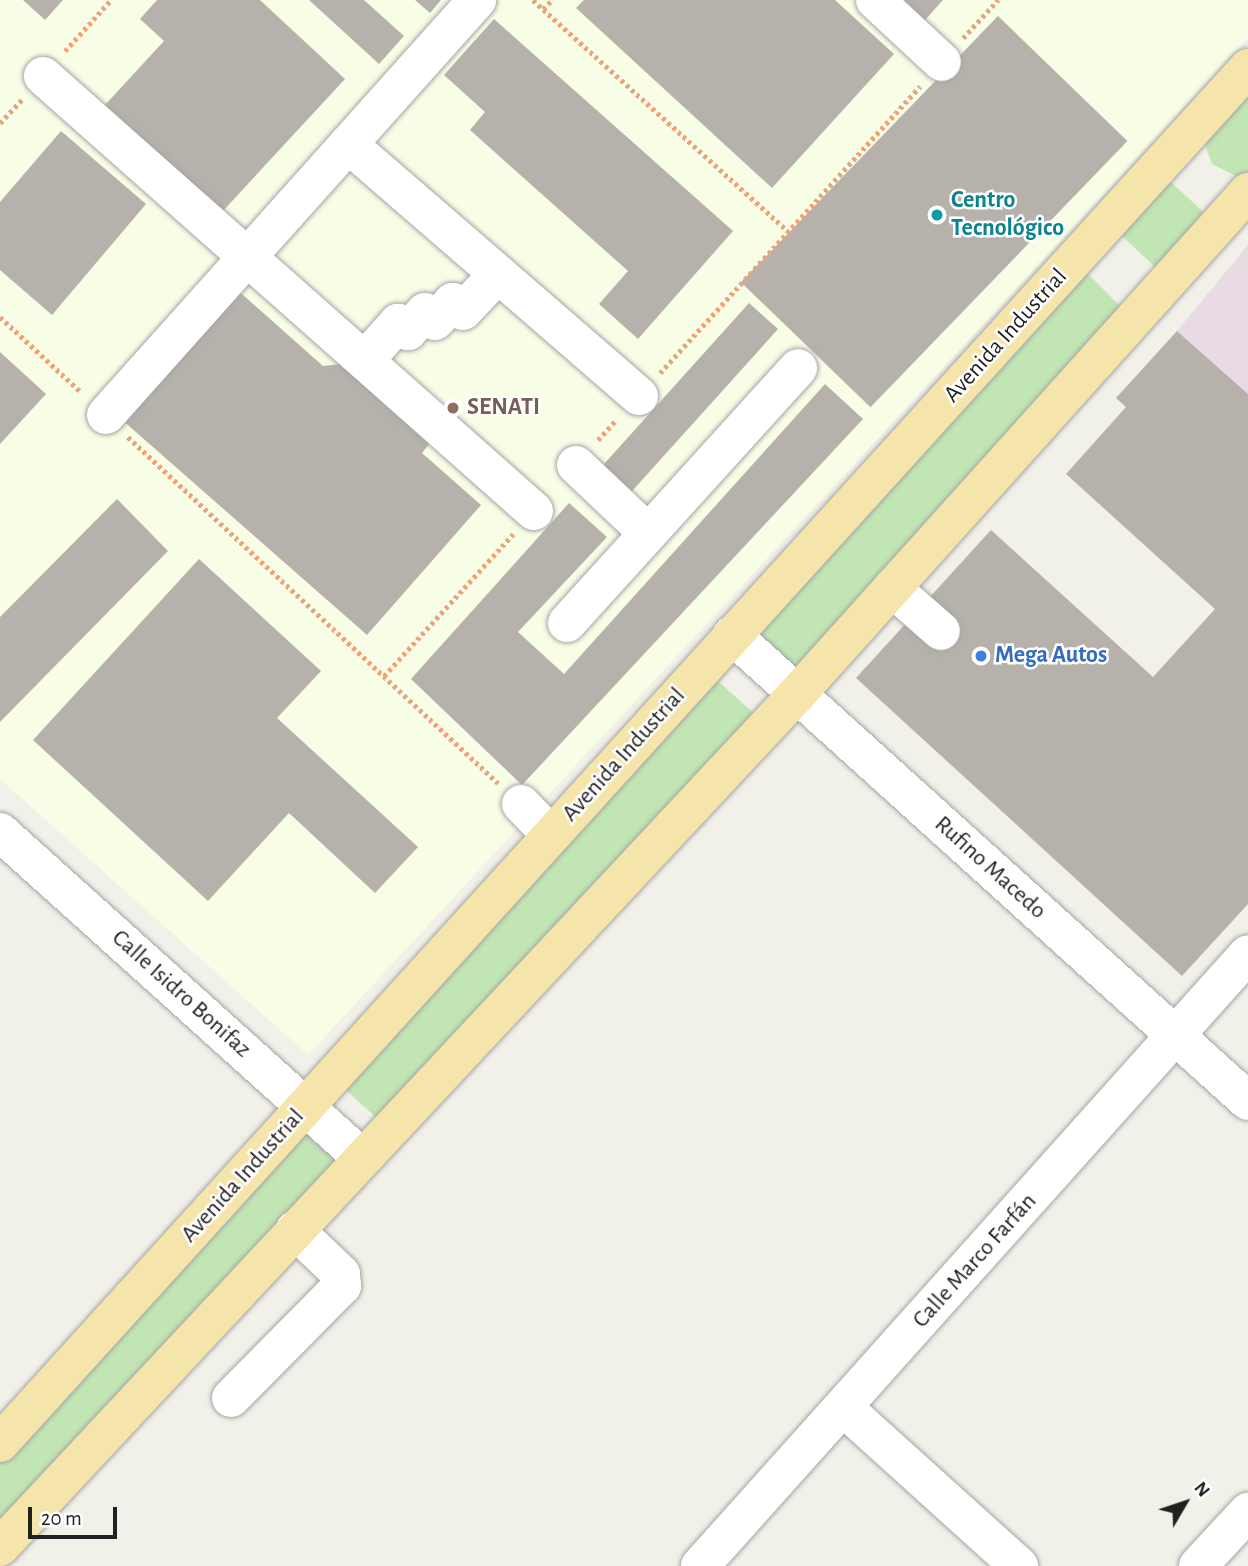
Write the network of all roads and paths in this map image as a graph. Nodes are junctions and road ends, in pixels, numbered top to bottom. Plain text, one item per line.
1 (477, 0) edge
2 (533, 0) edge
3 (552, 0) edge
4 (875, 0) edge
5 (998, 0) edge
6 (543, 9) junction
7 (943, 62) junction
8 (1248, 68) edge
9 (43, 76) dead end
10 (348, 144) junction
11 (1248, 192) edge
12 (788, 231) junction
13 (247, 257) junction
14 (498, 274) junction
15 (0, 317) edge
16 (365, 360) junction
17 (798, 368) dead end
18 (639, 396) junction
19 (106, 415) junction
20 (576, 465) joint
21 (534, 510) joint
22 (649, 533) junction
23 (892, 588) junction
24 (567, 624) dead end
25 (941, 631) dead end
26 (732, 635) junction
27 (384, 676) junction
28 (797, 694) junction
29 (521, 804) joint
30 (0, 832) edge
31 (551, 835) junction
32 (1248, 954) edge
33 (1175, 1035) junction
34 (1248, 1101) edge
35 (306, 1106) junction
36 (362, 1158) junction
37 (295, 1230) junction
38 (231, 1398) dead end
39 (844, 1408) junction
40 (0, 1443) edge
41 (1248, 1512) edge
42 (0, 1547) edge
43 (700, 1566) edge
44 (1019, 1566) edge
45 (1198, 1566) edge

1 - 10 street
2 - 6 path
3 - 6 path
4 - 7 street
5 - 7 path
6 - 12 path
7 - 12 path
8 - 26 main road, Avenida Industrial
9 - 13 street
10 - 13 street
10 - 14 street
11 - 23 main road
12 - 18 path
13 - 16 street
13 - 19 street
14 - 16 street
14 - 18 street
15 - 19 path
16 - 21 street
17 - 22 street
18 - 20 path
19 - 27 path
20 - 22 street
21 - 27 path
22 - 24 street
23 - 25 street
23 - 28 main road
26 - 28 street, Rufino Macedo
26 - 31 main road, Avenida Industrial
27 - 29 path
28 - 33 street, Rufino Macedo
28 - 36 main road
29 - 31 street
30 - 35 street, Calle Isidro Bonifaz
31 - 35 main road, Avenida Industrial
32 - 33 street, Calle Marco Farfán
33 - 34 street, Rufino Macedo
33 - 39 street, Calle Marco Farfán
35 - 36 street, Calle Isidro Bonifaz
35 - 40 main road, Avenida Industrial
36 - 37 main road
37 - 38 street
37 - 42 main road
39 - 43 street, Calle Marco Farfán
39 - 44 street
41 - 45 street

